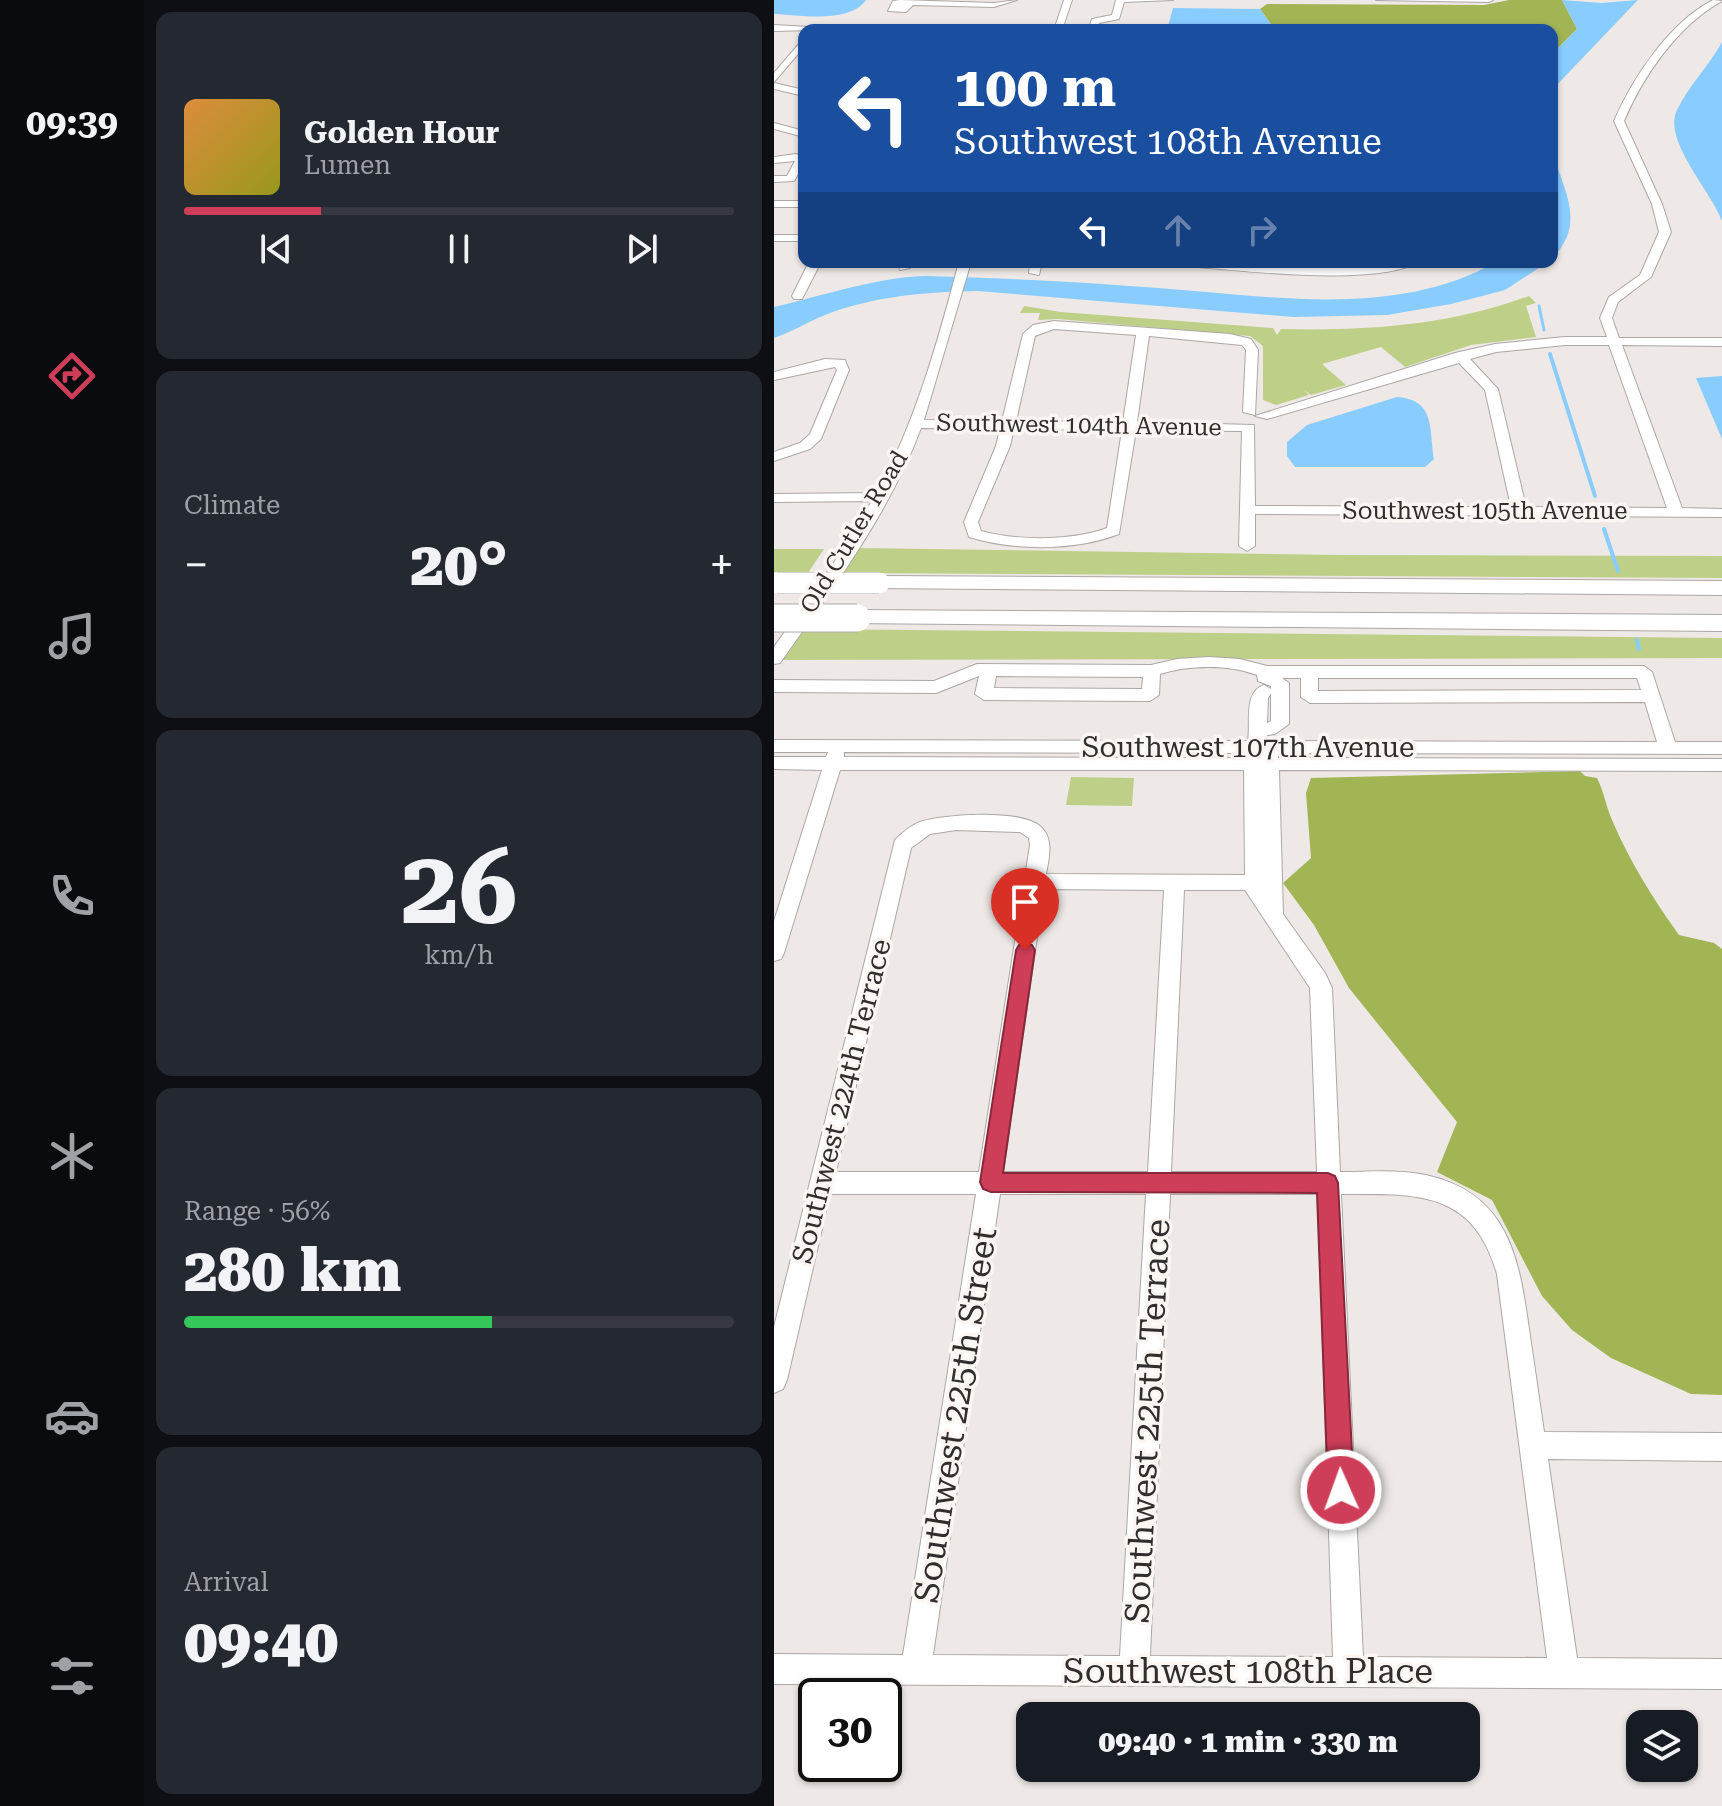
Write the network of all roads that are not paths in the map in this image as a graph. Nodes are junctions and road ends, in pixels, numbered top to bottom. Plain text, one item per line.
1 (1068, 0) edge
2 (1079, 0) edge
3 (1123, 0) edge
4 (1141, 0) edge
5 (1169, 0) edge
6 (1380, 0) edge
7 (1489, 0) edge
8 (910, 1) edge
9 (1010, 2) edge
10 (1717, 2) edge
11 (1019, 24) edge
12 (1060, 24) edge
13 (1072, 24) edge
14 (1094, 24) edge
15 (774, 28) edge
16 (798, 29) edge
17 (798, 50) edge
18 (775, 86) edge
19 (798, 92) edge
20 (776, 129) edge
21 (798, 133) edge
22 (798, 159) edge
23 (774, 160) edge
24 (798, 165) edge
25 (774, 179) edge
26 (798, 205) edge
27 (776, 207) edge
28 (774, 238) edge
29 (798, 238) edge
30 (812, 268) edge
31 (963, 268) edge
32 (1269, 268) edge
33 (1374, 268) edge
34 (798, 296) dead end
35 (1143, 332) junction
36 (1614, 342) junction
37 (1722, 342) edge
38 (1460, 356) junction
39 (774, 376) edge
40 (918, 419) junction
41 (1010, 419) junction
42 (1130, 420) junction
43 (1248, 420) junction
44 (774, 457) edge
45 (774, 498) edge
46 (818, 503) junction
47 (878, 503) junction
48 (774, 508) edge
49 (1248, 510) junction
50 (1519, 511) junction
51 (1676, 512) junction
52 (1722, 513) edge
53 (1247, 546) dead end
54 (775, 583) edge
55 (1722, 588) edge
56 (774, 618) edge
57 (1722, 623) edge
58 (774, 659) edge
59 (989, 670) junction
60 (1152, 671) junction
61 (1466, 671) junction
62 (1309, 672) junction
63 (1264, 680) junction
64 (774, 686) edge
65 (1652, 696) junction
66 (1471, 697) junction
67 (774, 746) edge
68 (1668, 748) junction
69 (1722, 748) edge
70 (1261, 752) junction
71 (835, 755) junction
72 (774, 763) edge
73 (1722, 765) edge
74 (1035, 831) joint
75 (1253, 838) junction
76 (1259, 873) junction
77 (1035, 881) junction
78 (1211, 882) junction
79 (1174, 883) junction
80 (774, 953) edge
81 (991, 1182) junction
82 (821, 1183) junction
83 (1159, 1183) junction
84 (1328, 1183) junction
85 (774, 1380) edge
86 (1533, 1445) junction
87 (1722, 1447) edge
88 (774, 1669) edge
89 (916, 1669) junction
90 (1134, 1671) junction
91 (1564, 1671) junction
92 (1349, 1672) junction
93 (1722, 1674) edge

1 - 12 street
2 - 13 street
3 - 4 street
3 - 14 street
4 - 5 street
6 - 7 street
8 - 9 street
9 - 11 street
10 - 36 street
15 - 16 street
17 - 18 street
18 - 19 street
20 - 21 street
22 - 23 street
24 - 25 street
26 - 27 street
28 - 29 street
30 - 34 street
31 - 40 street, Old Cutler Road
32 - 33 street
35 - 41 street
35 - 42 street
35 - 43 street
36 - 37 street, Southwest 104th Avenue
36 - 38 street, Southwest 104th Avenue
36 - 51 street
38 - 43 street, Southwest 104th Avenue
38 - 50 street
39 - 44 street
40 - 41 street, Southwest 104th Avenue
40 - 47 street, Old Cutler Road
41 - 42 street, Southwest 104th Avenue
41 - 42 street
42 - 43 street, Southwest 104th Avenue
43 - 49 street
45 - 46 street
46 - 47 street
46 - 48 street
47 - 58 street, Old Cutler Road
49 - 50 street, Southwest 105th Avenue
49 - 53 street
50 - 51 street, Southwest 105th Avenue
51 - 52 street, Southwest 105th Avenue
54 - 55 highway, bridge
56 - 57 highway, bridge
59 - 60 street
59 - 60 street
59 - 64 street
60 - 63 street
61 - 62 street
61 - 65 street
61 - 66 street
62 - 63 street
62 - 66 street
63 - 70 street
65 - 66 street
65 - 68 street
67 - 71 street, Southwest 107th Avenue
68 - 69 street, Southwest 107th Avenue
68 - 70 street, Southwest 107th Avenue
70 - 71 street, Southwest 107th Avenue
70 - 73 street, Southwest 107th Avenue
70 - 75 street
70 - 76 street
71 - 72 street, Southwest 107th Avenue
71 - 80 street
74 - 77 street, Southwest 225th Street
74 - 82 street, Southwest 224th Terrace
75 - 76 street
75 - 78 street
76 - 78 street
76 - 84 street
77 - 79 street
77 - 81 street, Southwest 225th Street
78 - 79 street
79 - 83 street, Southwest 225th Terrace
81 - 82 street
81 - 83 street
81 - 89 street, Southwest 225th Street
82 - 85 street, Southwest 224th Terrace
83 - 84 street
83 - 90 street, Southwest 225th Terrace
84 - 86 street
84 - 92 street
86 - 87 street
86 - 91 street
88 - 89 street, Southwest 108th Place
89 - 90 street, Southwest 108th Place
90 - 92 street, Southwest 108th Place
91 - 92 street, Southwest 108th Place
91 - 93 street, Southwest 108th Place

